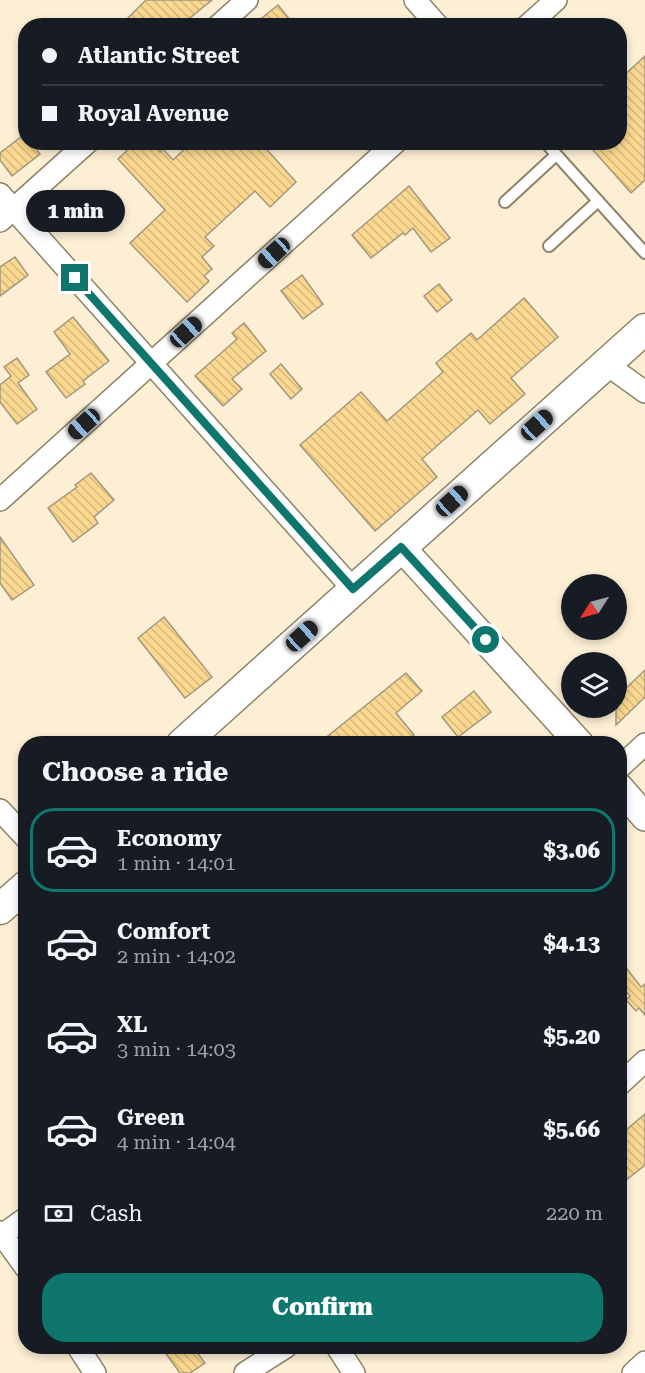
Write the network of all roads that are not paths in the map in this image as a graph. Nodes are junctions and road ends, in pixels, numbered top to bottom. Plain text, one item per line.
1 (247, 0) edge
2 (415, 0) edge
3 (556, 0) edge
4 (227, 18) edge
5 (431, 18) edge
6 (536, 18) edge
7 (78, 150) edge
8 (387, 150) edge
9 (552, 150) edge
10 (556, 155) junction
11 (598, 201) junction
12 (505, 202) dead end
13 (4, 208) edge
14 (549, 246) dead end
15 (645, 253) edge
16 (645, 329) edge
17 (151, 363) junction
18 (606, 364) junction
19 (645, 392) edge
20 (0, 500) edge
21 (401, 547) junction
22 (353, 589) junction
23 (191, 736) edge
24 (572, 736) edge
25 (645, 744) edge
26 (627, 761) edge
27 (627, 796) edge
28 (0, 810) edge
29 (645, 817) edge
30 (18, 829) edge
31 (18, 893) edge
32 (0, 909) edge
33 (645, 1061) edge
34 (627, 1078) edge
35 (18, 1223) edge
36 (1, 1234) edge
37 (18, 1257) edge
38 (83, 1354) edge
39 (275, 1354) edge
40 (342, 1354) edge
41 (645, 1362) edge
42 (95, 1373) edge
43 (245, 1373) edge
44 (354, 1373) edge
45 (633, 1373) edge

1 - 4 street
2 - 5 street
3 - 6 street
7 - 13 street
8 - 17 street
9 - 10 lane
10 - 11 lane
10 - 12 lane
11 - 14 lane
11 - 15 lane
13 - 17 street
16 - 18 main road
17 - 20 street
17 - 22 street
18 - 19 street
18 - 21 main road
21 - 22 main road
21 - 24 street
22 - 23 main road
25 - 26 street
27 - 29 street
28 - 30 street
31 - 32 main road
33 - 34 street
35 - 36 street
36 - 37 street
38 - 42 street
39 - 43 street
40 - 44 street
41 - 45 street

